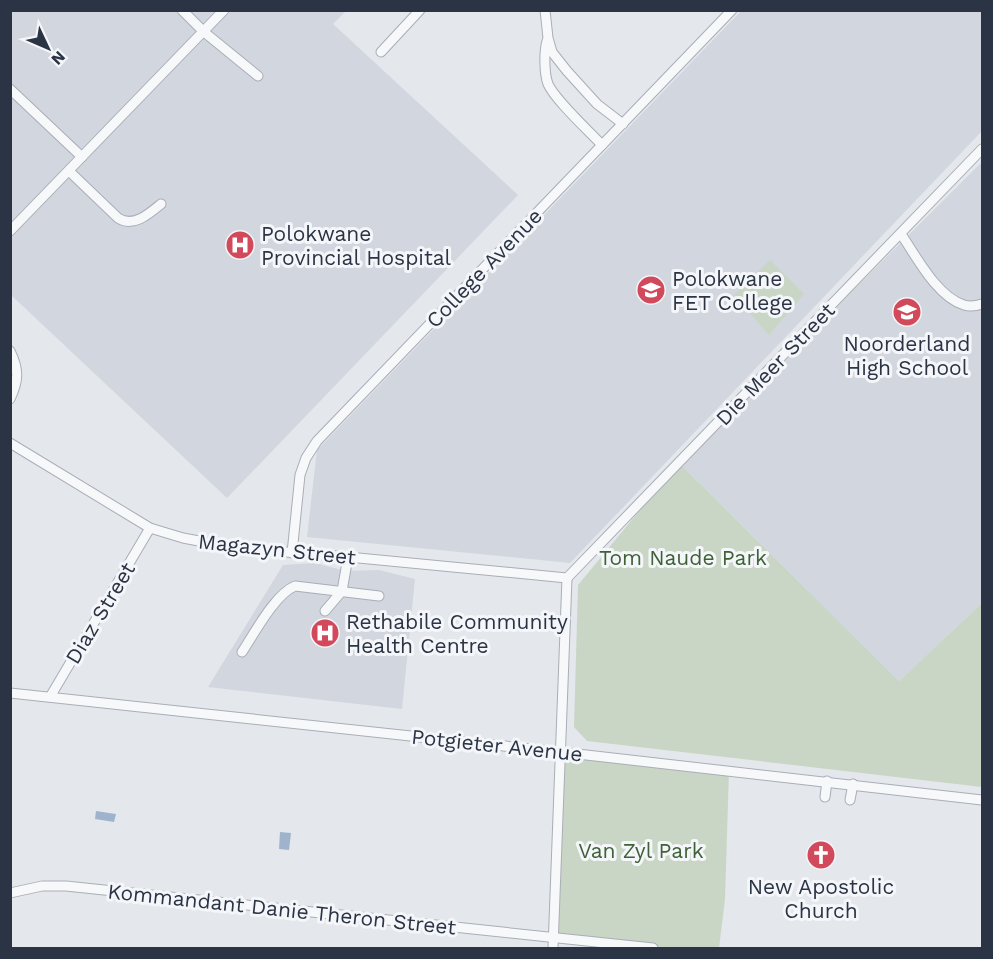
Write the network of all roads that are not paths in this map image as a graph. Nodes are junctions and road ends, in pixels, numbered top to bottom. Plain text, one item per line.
1 (182, 10) edge
2 (224, 10) edge
3 (420, 10) edge
4 (545, 10) edge
5 (732, 10) edge
6 (204, 32) junction
7 (548, 38) junction
8 (381, 52) dead end
9 (258, 76) dead end
10 (10, 88) edge
11 (623, 124) junction
12 (602, 145) junction
13 (982, 149) edge
14 (82, 157) junction
15 (69, 171) junction
16 (161, 204) dead end
17 (10, 231) edge
18 (901, 234) junction
19 (982, 304) edge
20 (10, 351) edge
21 (10, 399) edge
22 (10, 443) edge
23 (150, 528) junction
24 (292, 553) junction
25 (348, 557) junction
26 (567, 578) junction
27 (342, 591) junction
28 (380, 596) dead end
29 (325, 611) dead end
30 (242, 652) dead end
31 (10, 693) edge
32 (50, 697) junction
33 (560, 752) junction
34 (827, 781) junction
35 (853, 784) junction
36 (825, 797) dead end
37 (850, 800) dead end
38 (982, 800) edge
39 (10, 893) edge
40 (554, 938) junction
41 (553, 948) edge
42 (653, 948) edge

1 - 6 street
2 - 6 street
3 - 8 street
4 - 7 street
5 - 11 street, College Avenue
6 - 9 street
6 - 14 street
7 - 11 street
7 - 12 street
10 - 14 street
11 - 12 street, College Avenue
12 - 24 street, College Avenue
13 - 18 street, Die Meer Street
14 - 15 street
15 - 16 street
15 - 17 street
18 - 19 street
18 - 26 street, Die Meer Street
20 - 21 street
22 - 23 street, Magazyn Street
23 - 24 street, Magazyn Street
23 - 32 street, Diaz Street
24 - 25 street, Magazyn Street
25 - 26 street, Magazyn Street
25 - 27 street
26 - 33 street
27 - 28 street
27 - 29 street
27 - 30 street
31 - 32 street, Potgieter Avenue
32 - 33 street, Potgieter Avenue
33 - 34 street, Potgieter Avenue
33 - 40 street
34 - 35 street, Potgieter Avenue
34 - 36 street
35 - 37 street
35 - 38 street, Potgieter Avenue
39 - 40 street, Kommandant Danie Theron Street
40 - 41 street
40 - 42 street, Kommandant Danie Theron Street

